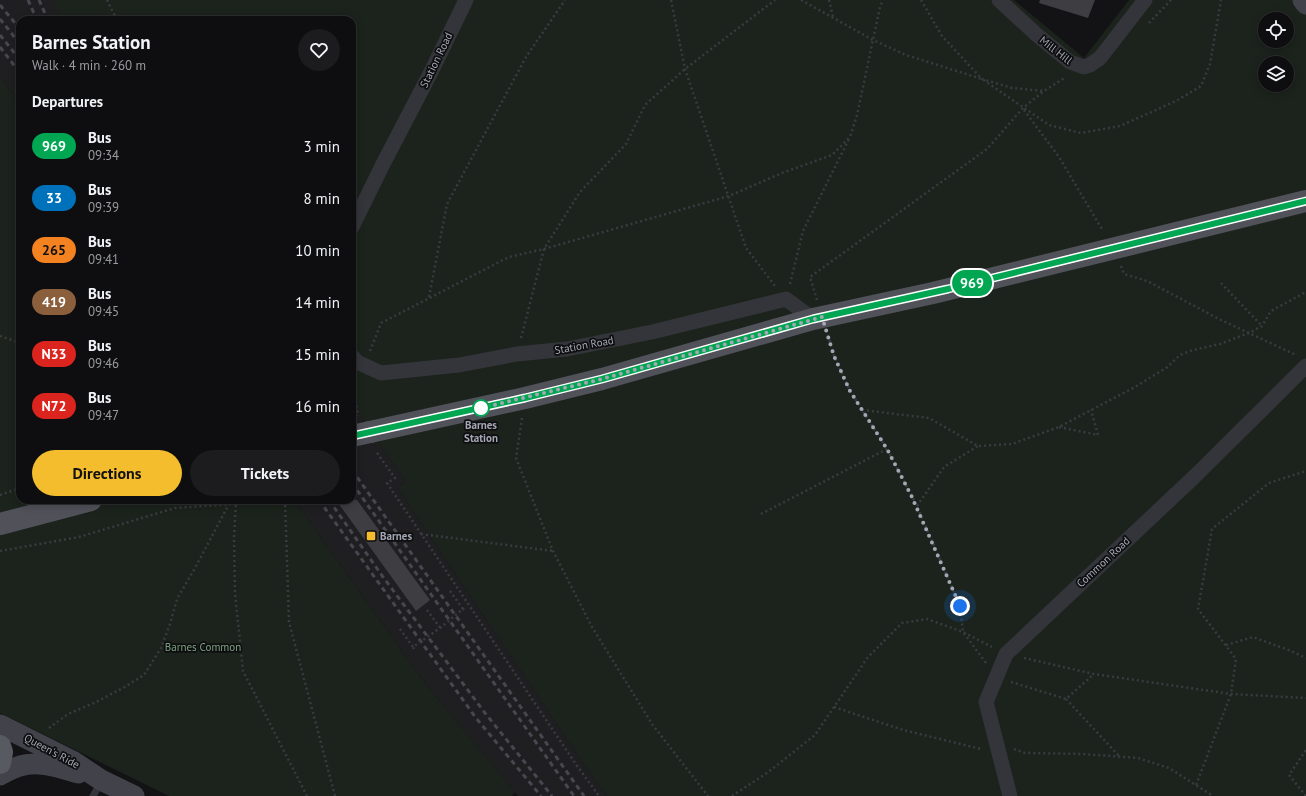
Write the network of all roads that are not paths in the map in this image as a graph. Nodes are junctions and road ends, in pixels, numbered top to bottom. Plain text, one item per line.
1 (466, 0) edge
2 (999, 0) edge
3 (1145, 0) edge
4 (1303, 0) edge
5 (1306, 4) edge
6 (1306, 201) edge
7 (356, 219) edge
8 (818, 318) junction
9 (356, 361) edge
10 (1306, 366) edge
11 (360, 429) edge
12 (77, 504) edge
13 (0, 524) edge
14 (0, 725) edge
15 (0, 746) edge
16 (0, 763) edge
17 (0, 775) edge
18 (97, 788) edge
19 (134, 796) edge
20 (1010, 796) edge

1 - 7 street, Station Road
2 - 3 street, Mill Hill
4 - 5 main road
6 - 8 main road
8 - 9 street, Station Road
8 - 11 main road
10 - 20 street, Common Road
12 - 13 main road
14 - 18 main road, Queen's Ride
15 - 16 highway
17 - 18 main road, Queen's Ride
18 - 19 main road, Queen's Ride

